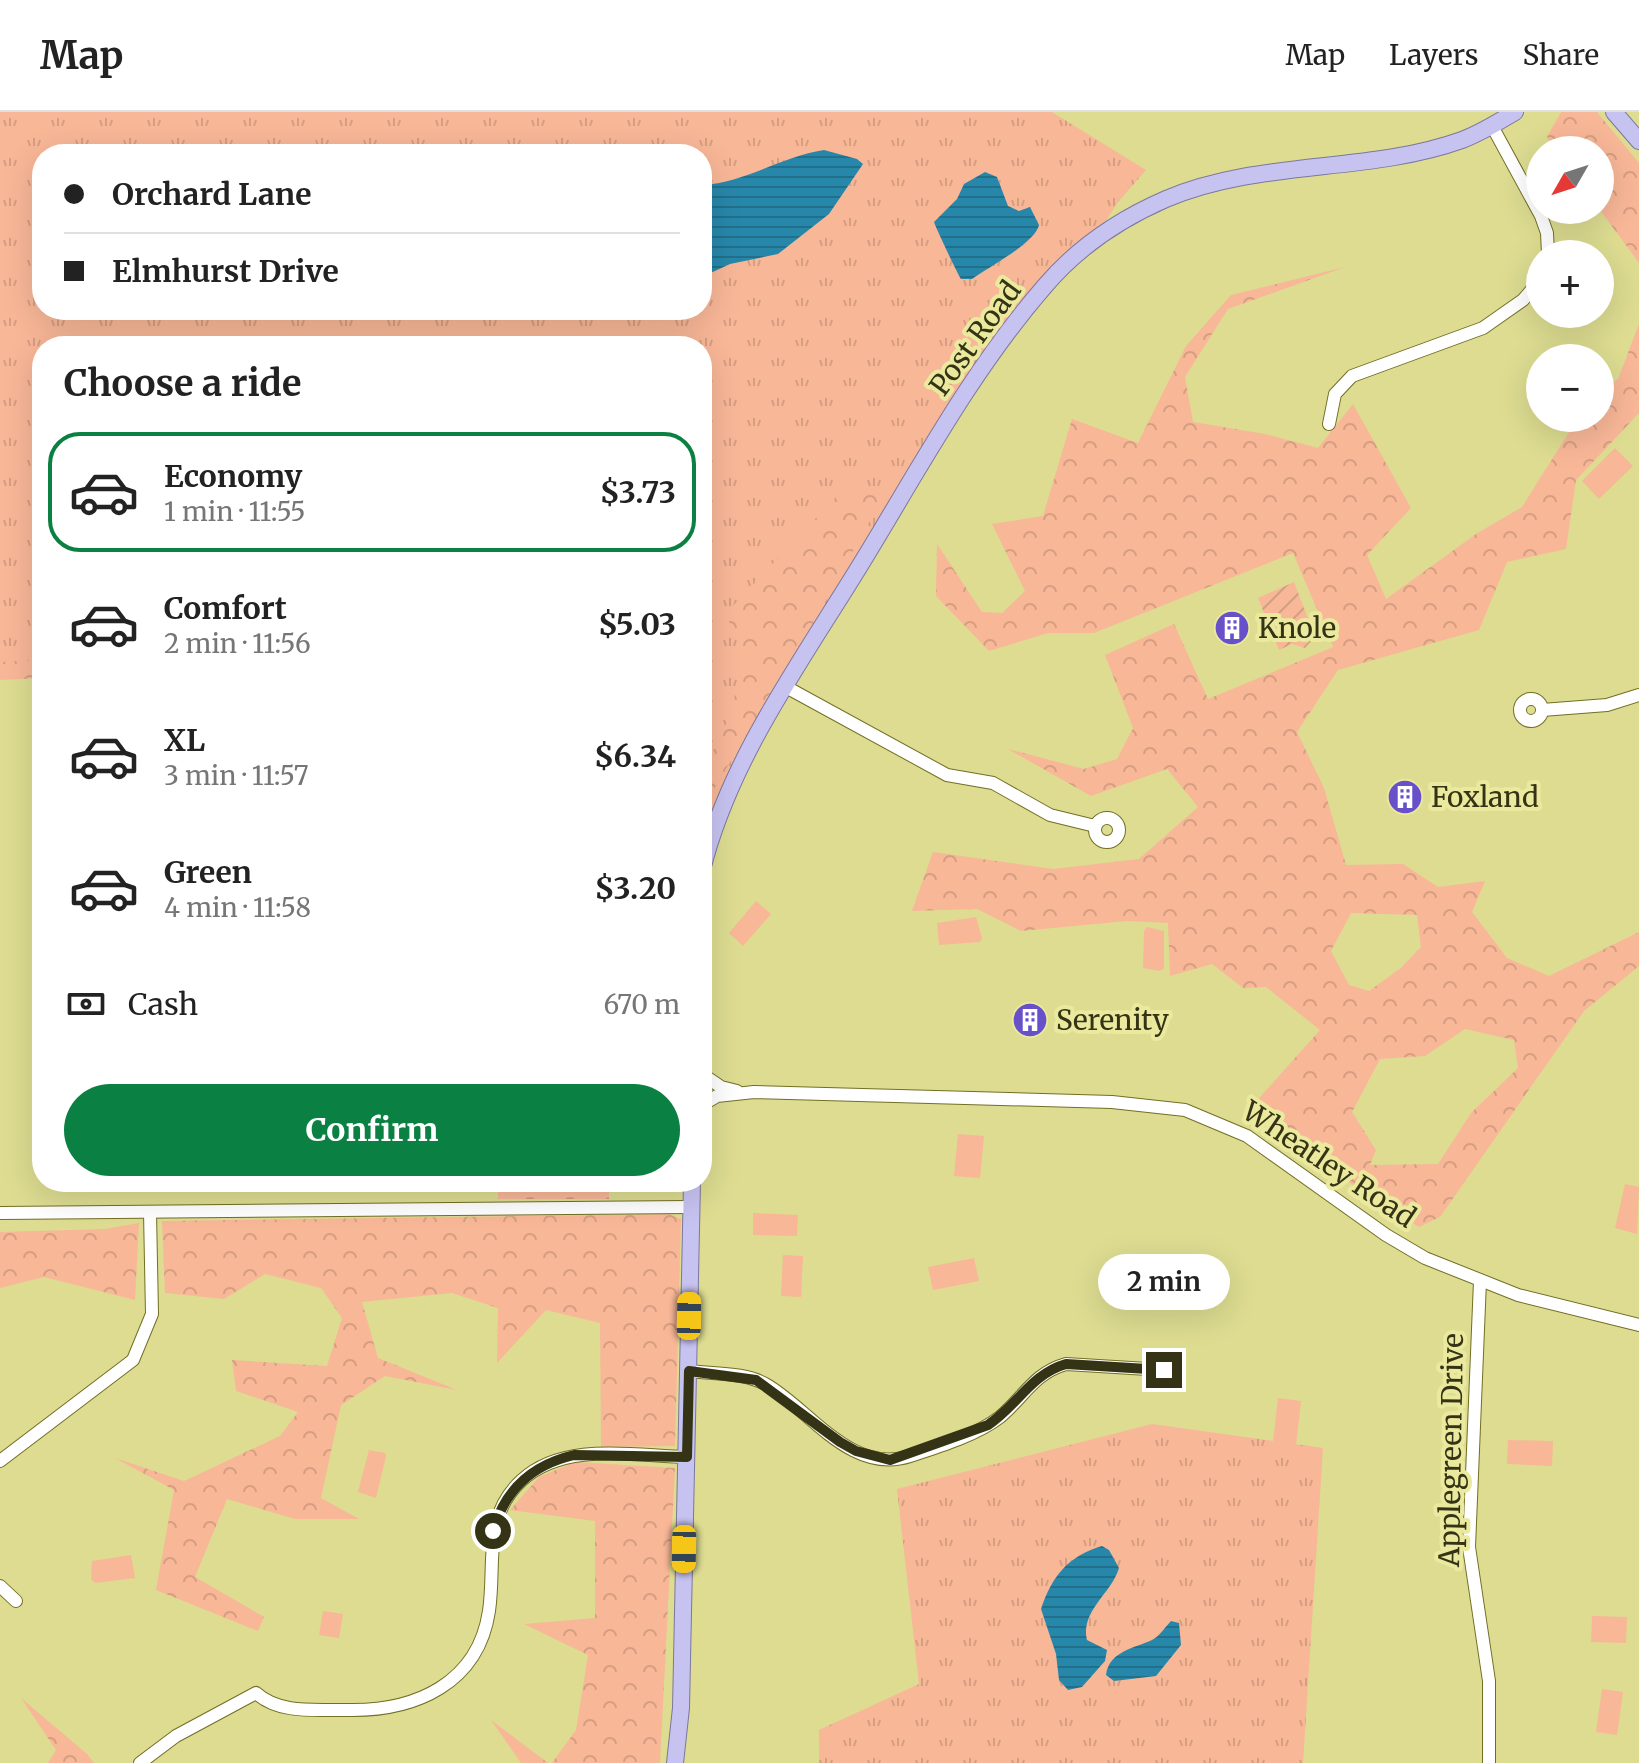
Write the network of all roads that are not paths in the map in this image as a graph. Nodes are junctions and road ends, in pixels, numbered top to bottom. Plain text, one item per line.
1 (1515, 112) edge
2 (1614, 112) edge
3 (1492, 126) junction
4 (1639, 141) edge
5 (1547, 240) edge
6 (1526, 296) edge
7 (1329, 424) dead end
8 (786, 687) junction
9 (1639, 695) edge
10 (1542, 710) dead end
11 (1095, 826) dead end
12 (712, 830) edge
13 (712, 1081) edge
14 (740, 1092) junction
15 (712, 1099) edge
16 (691, 1192) edge
17 (690, 1207) junction
18 (150, 1212) junction
19 (0, 1213) edge
20 (1480, 1281) junction
21 (1639, 1325) edge
22 (1164, 1370) dead end
23 (689, 1371) junction
24 (687, 1457) junction
25 (0, 1461) edge
26 (0, 1586) edge
27 (16, 1601) dead end
28 (140, 1763) edge
29 (675, 1763) edge
30 (1489, 1763) edge

1 - 3 main road, Post Road
2 - 4 main road
3 - 5 street
3 - 8 main road, Post Road
6 - 7 street
8 - 11 street
8 - 12 main road, Post Road
9 - 10 street
13 - 14 street, Wheatley Road
14 - 15 street, Wheatley Road
14 - 20 street, Wheatley Road
16 - 17 main road
17 - 18 street
17 - 23 main road
18 - 19 street
18 - 25 street
20 - 21 street, Wheatley Road
20 - 30 street, Applegreen Drive
22 - 23 street
23 - 24 main road
24 - 28 street
24 - 29 main road
26 - 27 street

